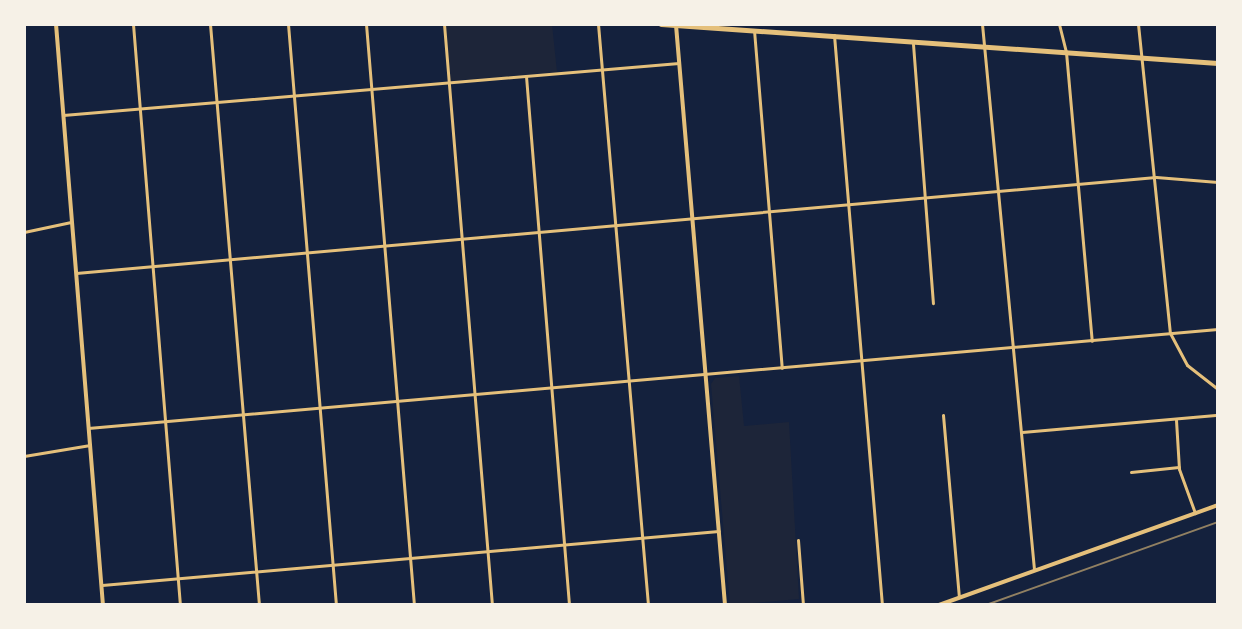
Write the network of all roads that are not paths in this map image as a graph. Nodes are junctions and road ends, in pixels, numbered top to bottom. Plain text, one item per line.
1 (56, 24) edge
2 (133, 24) edge
3 (210, 24) edge
4 (288, 24) edge
5 (366, 24) edge
6 (444, 24) edge
7 (598, 24) edge
8 (661, 24) edge
9 (982, 24) edge
10 (1059, 24) edge
11 (1138, 24) edge
12 (676, 25) edge
13 (754, 30) junction
14 (834, 35) junction
15 (913, 40) junction
16 (988, 47) junction
17 (1066, 52) junction
18 (1145, 58) junction
19 (679, 63) junction
20 (1218, 63) edge
21 (602, 70) junction
22 (526, 76) junction
23 (448, 83) junction
24 (371, 89) junction
25 (294, 96) junction
26 (217, 103) junction
27 (140, 109) junction
28 (63, 115) junction
29 (1156, 177) junction
30 (1218, 182) edge
31 (1078, 184) junction
32 (1002, 191) junction
33 (924, 198) junction
34 (847, 205) junction
35 (770, 211) junction
36 (693, 219) junction
37 (71, 222) junction
38 (616, 225) junction
39 (24, 232) edge
40 (538, 232) junction
41 (461, 239) junction
42 (384, 245) junction
43 (306, 252) junction
44 (230, 258) junction
45 (152, 266) junction
46 (76, 273) junction
47 (933, 303) dead end
48 (1218, 329) edge
49 (1170, 333) junction
50 (1092, 341) junction
51 (1015, 348) junction
52 (861, 361) junction
53 (782, 368) junction
54 (706, 375) junction
55 (628, 382) junction
56 (551, 388) junction
57 (1218, 389) edge
58 (474, 395) junction
59 (397, 402) junction
60 (320, 409) junction
61 (943, 415) dead end
62 (1218, 415) edge
63 (243, 416) junction
64 (1176, 419) junction
65 (165, 421) junction
66 (88, 428) junction
67 (1022, 432) junction
68 (90, 445) junction
69 (24, 456) edge
70 (1179, 467) junction
71 (1131, 472) dead end
72 (1218, 505) edge
73 (1195, 513) junction
74 (719, 531) junction
75 (642, 538) junction
76 (798, 540) dead end
77 (564, 544) junction
78 (487, 551) junction
79 (410, 558) junction
80 (333, 565) junction
81 (1034, 569) junction
82 (256, 571) junction
83 (178, 578) junction
84 (102, 585) junction
85 (959, 597) junction
86 (103, 605) edge
87 (180, 605) edge
88 (259, 605) edge
89 (336, 605) edge
90 (414, 605) edge
91 (492, 605) edge
92 (569, 605) edge
93 (648, 605) edge
94 (725, 605) edge
95 (803, 605) edge
96 (882, 605) edge
97 (939, 605) edge

1 - 28 street
2 - 27 street
3 - 26 street
4 - 25 street
5 - 24 street
6 - 23 street
7 - 21 street
8 - 12 main road
9 - 16 street
10 - 17 street
11 - 18 street
12 - 13 main road
12 - 19 street
13 - 14 main road
13 - 35 street
14 - 15 main road
14 - 34 street
15 - 16 main road
15 - 33 street
16 - 17 main road
16 - 32 street
17 - 18 main road
17 - 31 street
18 - 20 main road
18 - 29 street
19 - 21 street
19 - 36 street
21 - 22 street
21 - 38 street
22 - 23 street
22 - 40 street
23 - 24 street
23 - 41 street
24 - 25 street
24 - 42 street
25 - 26 street
25 - 43 street
26 - 27 street
26 - 44 street
27 - 28 street
27 - 45 street
28 - 37 street
29 - 30 street
29 - 31 street
29 - 49 street
31 - 32 street
31 - 50 street
32 - 33 street
32 - 51 street
33 - 34 street
33 - 47 street
34 - 35 street
34 - 52 street
35 - 36 street
35 - 53 street
36 - 38 street
36 - 54 street
37 - 39 street
37 - 46 street
38 - 40 street
38 - 55 street
40 - 41 street
40 - 56 street
41 - 42 street
41 - 58 street
42 - 43 street
42 - 59 street
43 - 44 street
43 - 60 street
44 - 45 street
44 - 63 street
45 - 46 street
45 - 65 street
46 - 66 street
48 - 49 street
49 - 50 street
49 - 57 street
50 - 51 street
51 - 52 street
51 - 67 street
52 - 53 street
52 - 96 street
53 - 54 street
54 - 55 street
54 - 74 street
55 - 56 street
55 - 75 street
56 - 58 street
56 - 77 street
58 - 59 street
58 - 78 street
59 - 60 street
59 - 79 street
60 - 63 street
60 - 80 street
61 - 85 street
62 - 64 street
63 - 65 street
63 - 82 street
64 - 67 street
64 - 70 street
65 - 66 street
65 - 83 street
66 - 68 street
67 - 81 street
68 - 69 street
68 - 84 street
70 - 71 street
70 - 73 street
72 - 73 street
73 - 81 street
74 - 75 street
74 - 94 street
75 - 77 street
75 - 93 street
76 - 95 street
77 - 78 street
77 - 92 street
78 - 79 street
78 - 91 street
79 - 80 street
79 - 90 street
80 - 82 street
80 - 89 street
81 - 85 street
82 - 83 street
82 - 88 street
83 - 84 street
83 - 87 street
84 - 86 street
85 - 97 street

